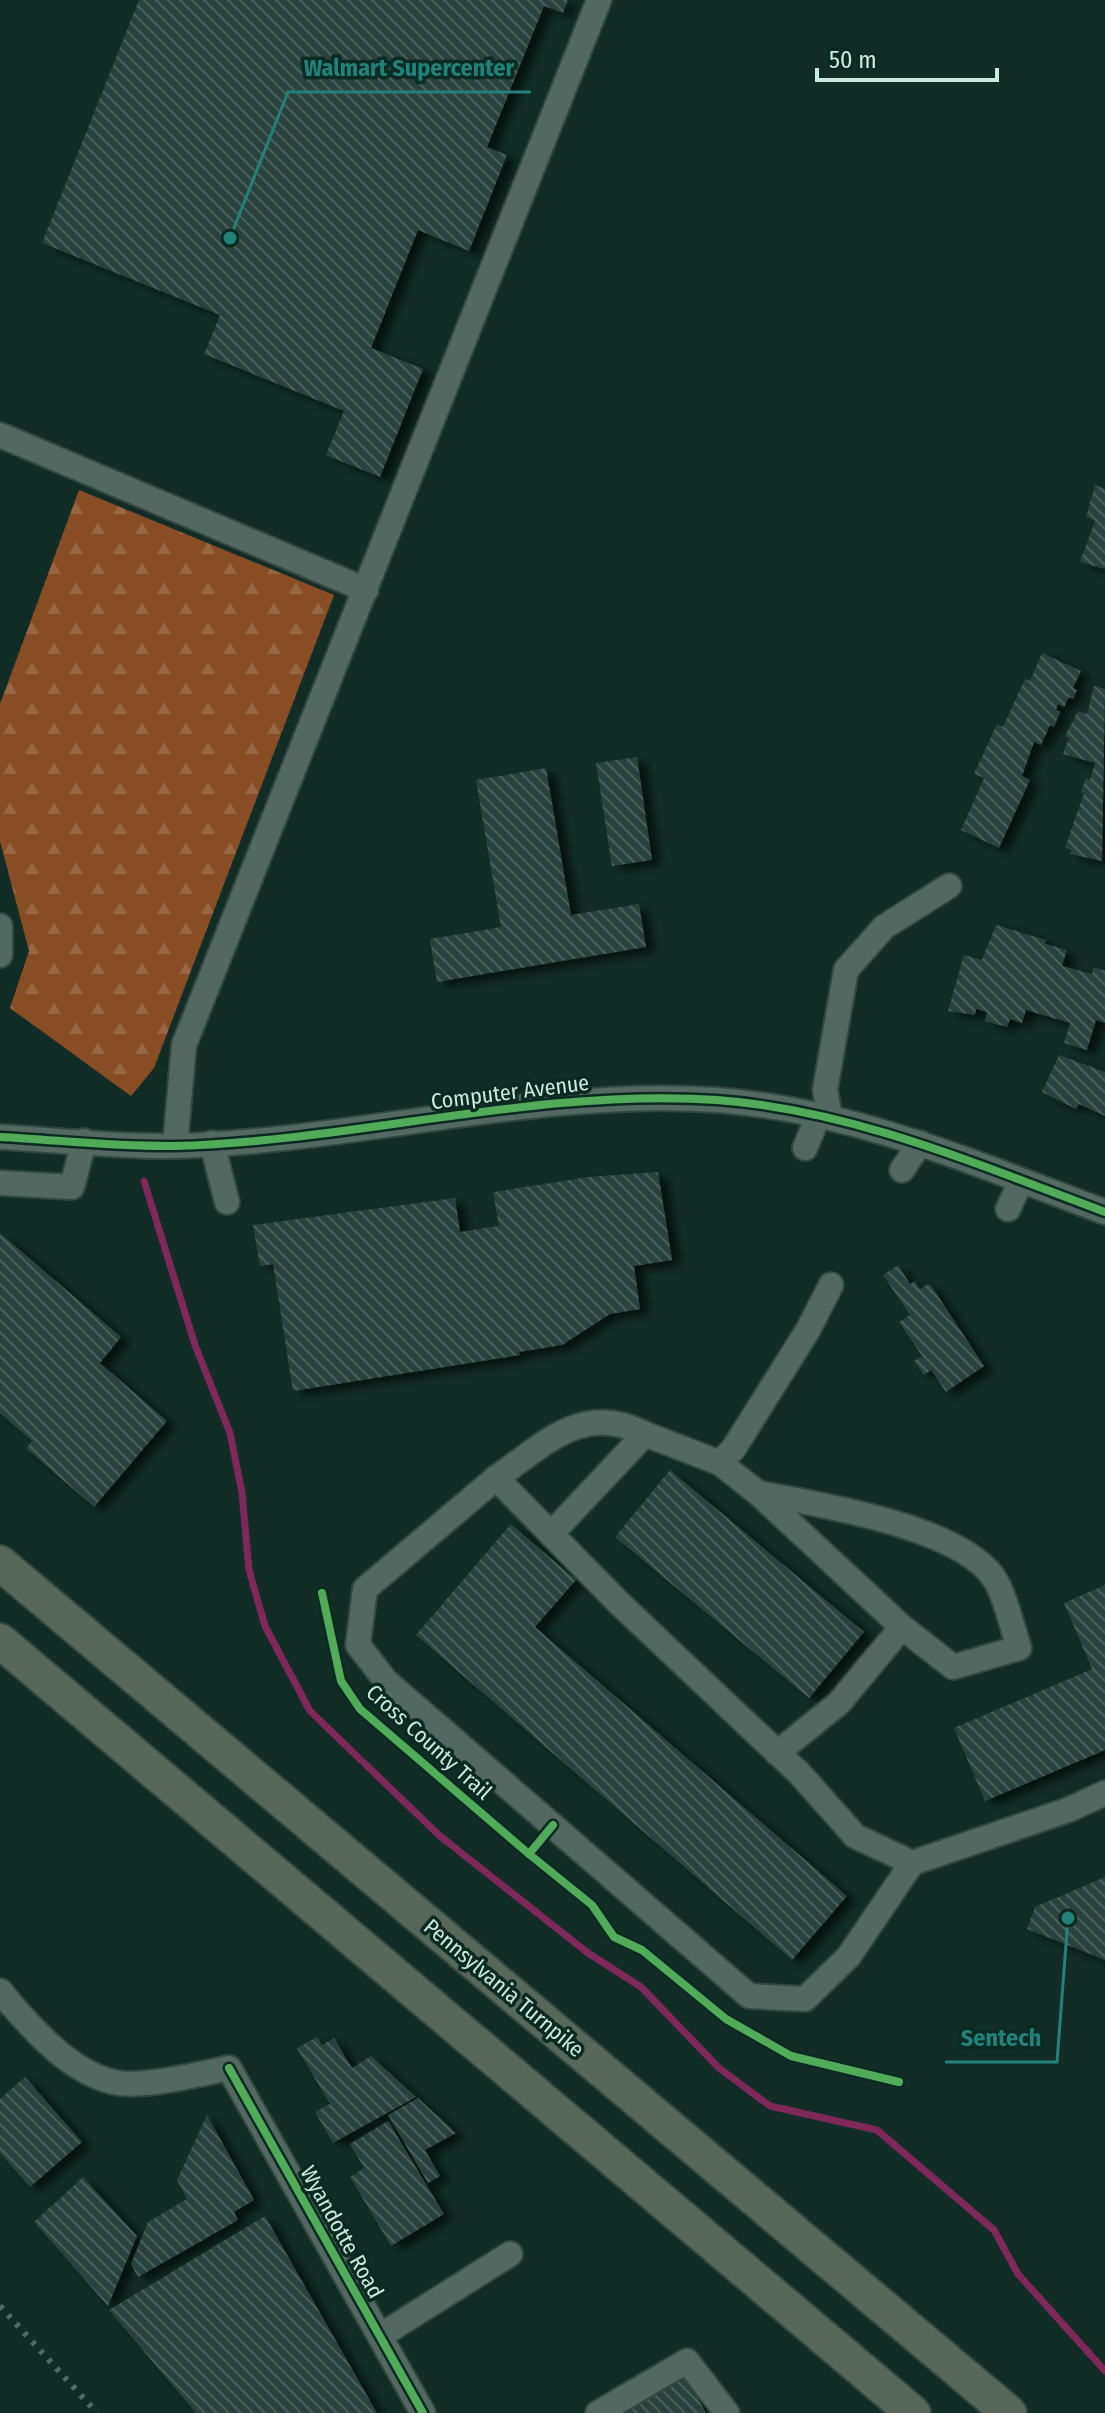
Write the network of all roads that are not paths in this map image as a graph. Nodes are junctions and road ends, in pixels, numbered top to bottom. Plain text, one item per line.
1 (599, 0) edge
2 (0, 435) edge
3 (366, 590) junction
4 (949, 886) dead end
5 (0, 926) edge
6 (0, 955) edge
7 (824, 1116) junction
8 (0, 1137) edge
9 (84, 1141) junction
10 (212, 1143) junction
11 (920, 1143) junction
12 (175, 1146) junction
13 (805, 1148) dead end
14 (902, 1170) dead end
15 (1021, 1181) junction
16 (0, 1183) edge
17 (227, 1202) dead end
18 (1008, 1209) dead end
19 (1105, 1212) edge
20 (831, 1285) dead end
21 (645, 1434) junction
22 (720, 1463) junction
23 (496, 1478) junction
24 (758, 1493) junction
25 (551, 1534) junction
26 (0, 1563) edge
27 (902, 1627) junction
28 (0, 1641) edge
29 (777, 1753) junction
30 (1105, 1793) edge
31 (912, 1863) junction
32 (0, 1991) edge
33 (510, 2254) dead end
34 (380, 2336) junction
35 (423, 2413) edge
36 (598, 2413) edge
37 (727, 2413) edge
38 (913, 2413) edge
39 (1009, 2413) edge

1 - 3 street
2 - 3 street
3 - 12 street
4 - 7 street
5 - 6 street
7 - 10 street, Computer Avenue
7 - 11 street, Computer Avenue
7 - 13 street
8 - 9 street, Computer Avenue
9 - 12 street, Computer Avenue
9 - 16 street
10 - 12 street, Computer Avenue
10 - 17 street
11 - 14 street
11 - 15 street, Computer Avenue
15 - 18 street
15 - 19 street, Computer Avenue
20 - 22 street
21 - 22 street
21 - 23 street
21 - 25 street
22 - 24 street
23 - 25 street
23 - 31 street
24 - 27 street
24 - 27 street
25 - 29 street
26 - 39 highway, Pennsylvania Turnpike
27 - 29 street
28 - 38 highway
29 - 31 street
30 - 31 street
32 - 34 street, Wyandotte Road
33 - 34 street
34 - 35 street, Wyandotte Road
36 - 37 street

